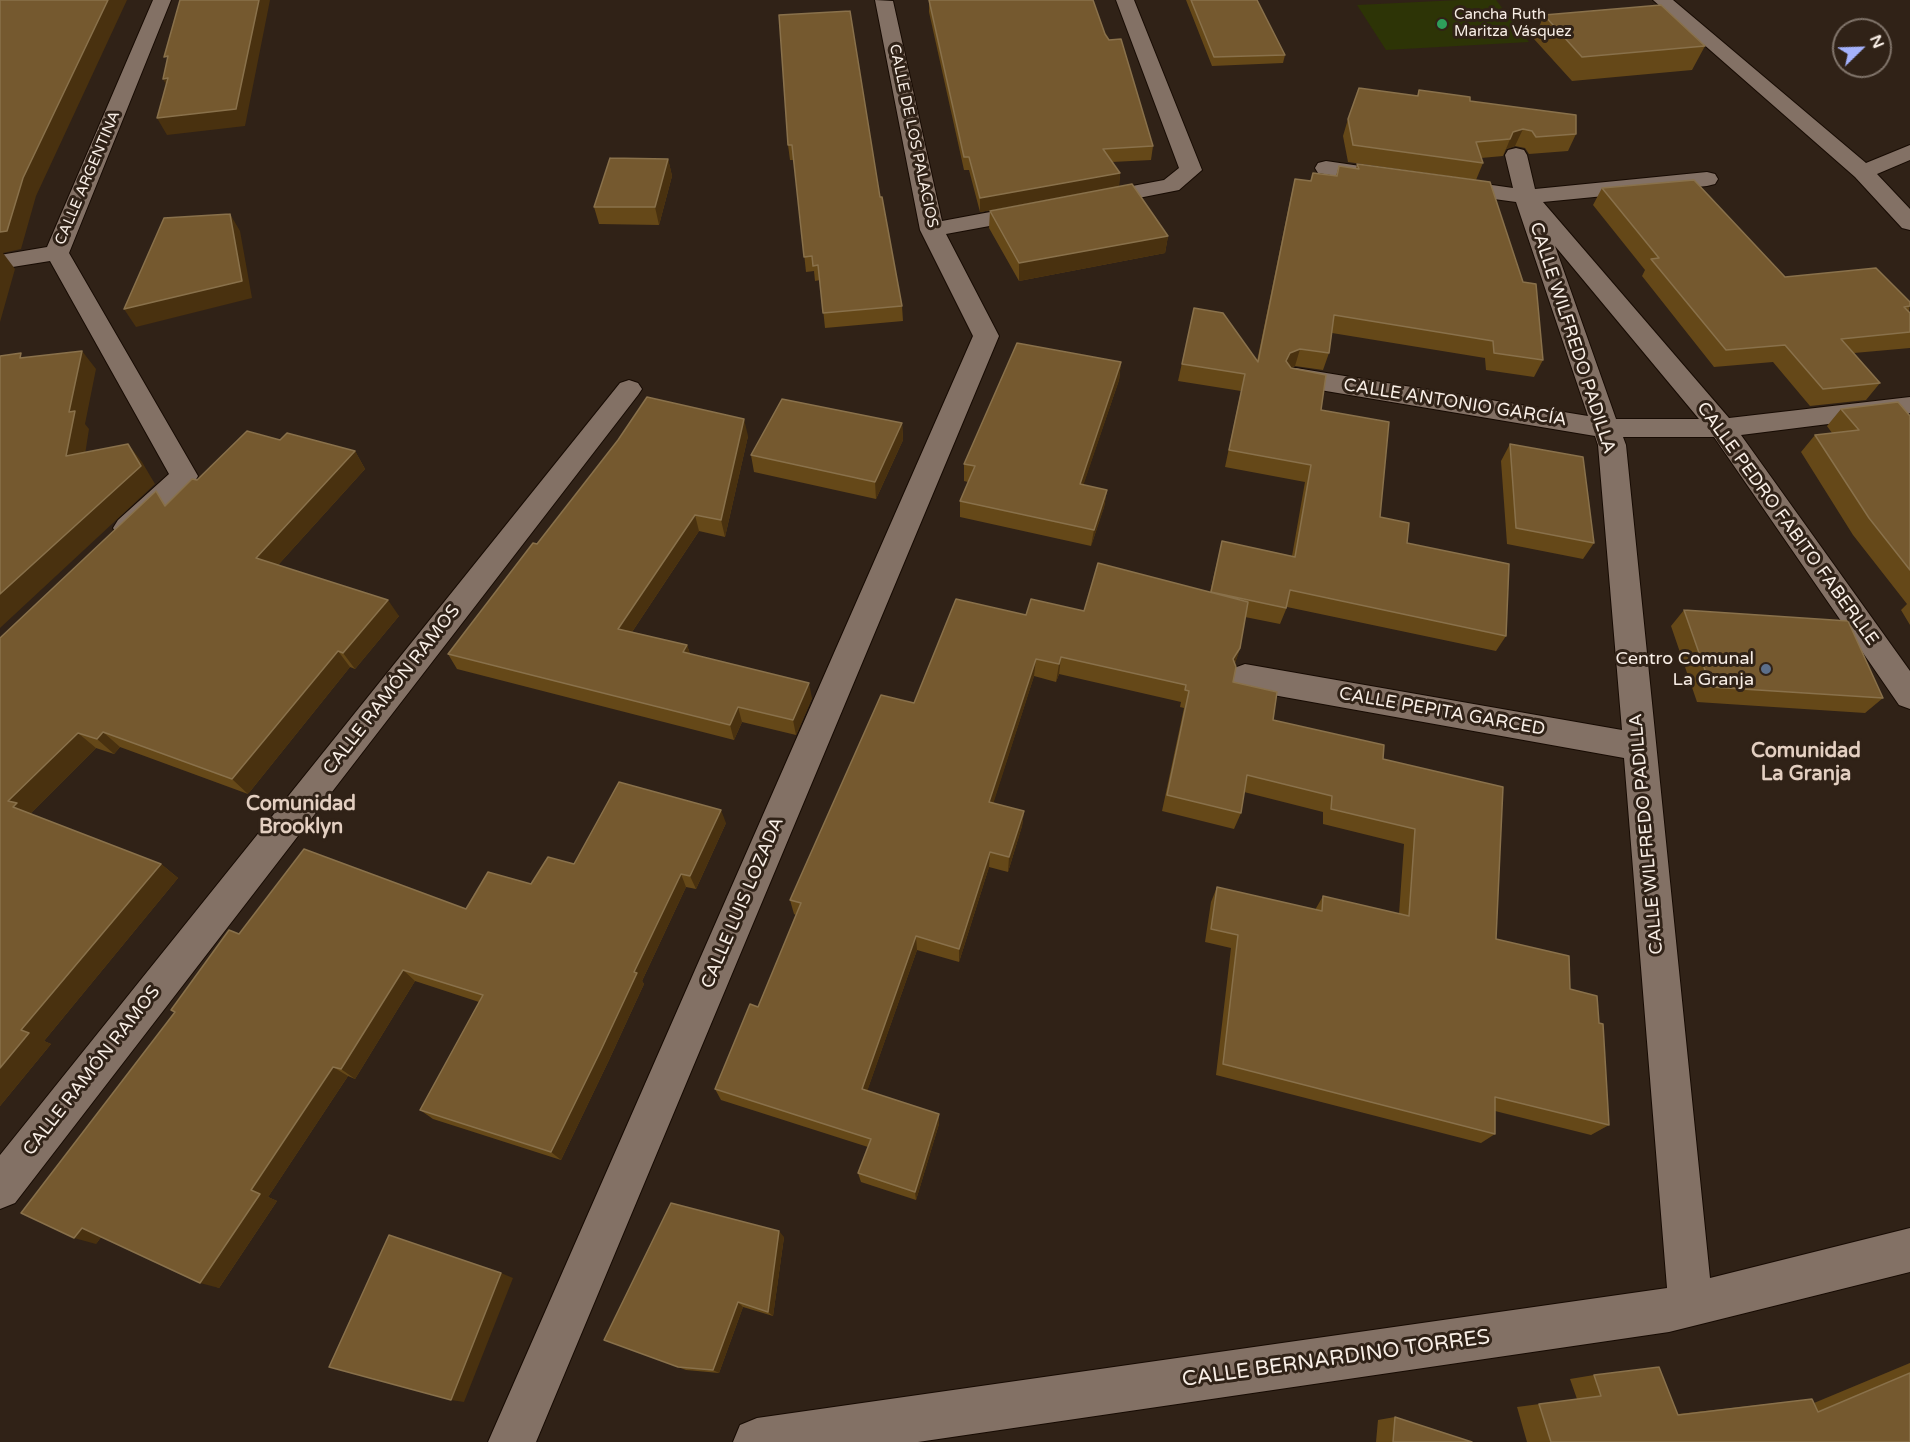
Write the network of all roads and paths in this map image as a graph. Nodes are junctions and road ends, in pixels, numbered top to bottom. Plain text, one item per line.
1 (162, 0) edge
2 (1125, 0) edge
3 (1662, 0) edge
4 (884, 1) edge
5 (1910, 152) edge
6 (1516, 155) edge
7 (1326, 168) dead end
8 (1863, 172) junction
9 (1910, 174) edge
10 (1707, 179) dead end
11 (1408, 180) edge
12 (1431, 183) edge
13 (1526, 197) junction
14 (1910, 223) edge
15 (932, 230) junction
16 (57, 253) junction
17 (0, 262) edge
18 (974, 365) joint
19 (1296, 377) edge
20 (629, 389) dead end
21 (1908, 405) dead end
22 (1606, 428) junction
23 (1722, 428) junction
24 (109, 547) edge
25 (1245, 678) dead end
26 (1910, 696) edge
27 (1639, 747) junction
28 (0, 1188) edge
29 (1910, 1250) edge
30 (1691, 1304) junction
31 (512, 1442) edge
32 (757, 1442) edge

1 - 16 street, CALLE ARGENTINA
2 - 15 street
3 - 8 street
4 - 15 street, CALLE DE LOS PALACIOS
5 - 8 street
6 - 13 street, CALLE PEDRO FABITO FABERLLE
7 - 11 street
8 - 9 street
8 - 14 street
10 - 13 street
12 - 13 street
13 - 22 street, CALLE WILFREDO PADILLA
13 - 23 street, CALLE PEDRO FABITO FABERLLE
15 - 18 street, CALLE DE LOS PALACIOS
16 - 17 street
16 - 24 street, CALLE ARGENTINA
18 - 31 street, CALLE LUIS LOZADA
19 - 22 street, CALLE ANTONIO GARCÍA
20 - 28 street, CALLE RAMÓN RAMOS
21 - 23 street, CALLE ANTONIO GARCÍA
22 - 23 street, CALLE ANTONIO GARCÍA
22 - 27 street, CALLE WILFREDO PADILLA
23 - 26 street, CALLE PEDRO FABITO FABERLLE
25 - 27 street, CALLE PEPITA GARCED
27 - 30 street, CALLE WILFREDO PADILLA
29 - 30 street, CALLE BERNARDINO TORRES
30 - 32 street, CALLE BERNARDINO TORRES

